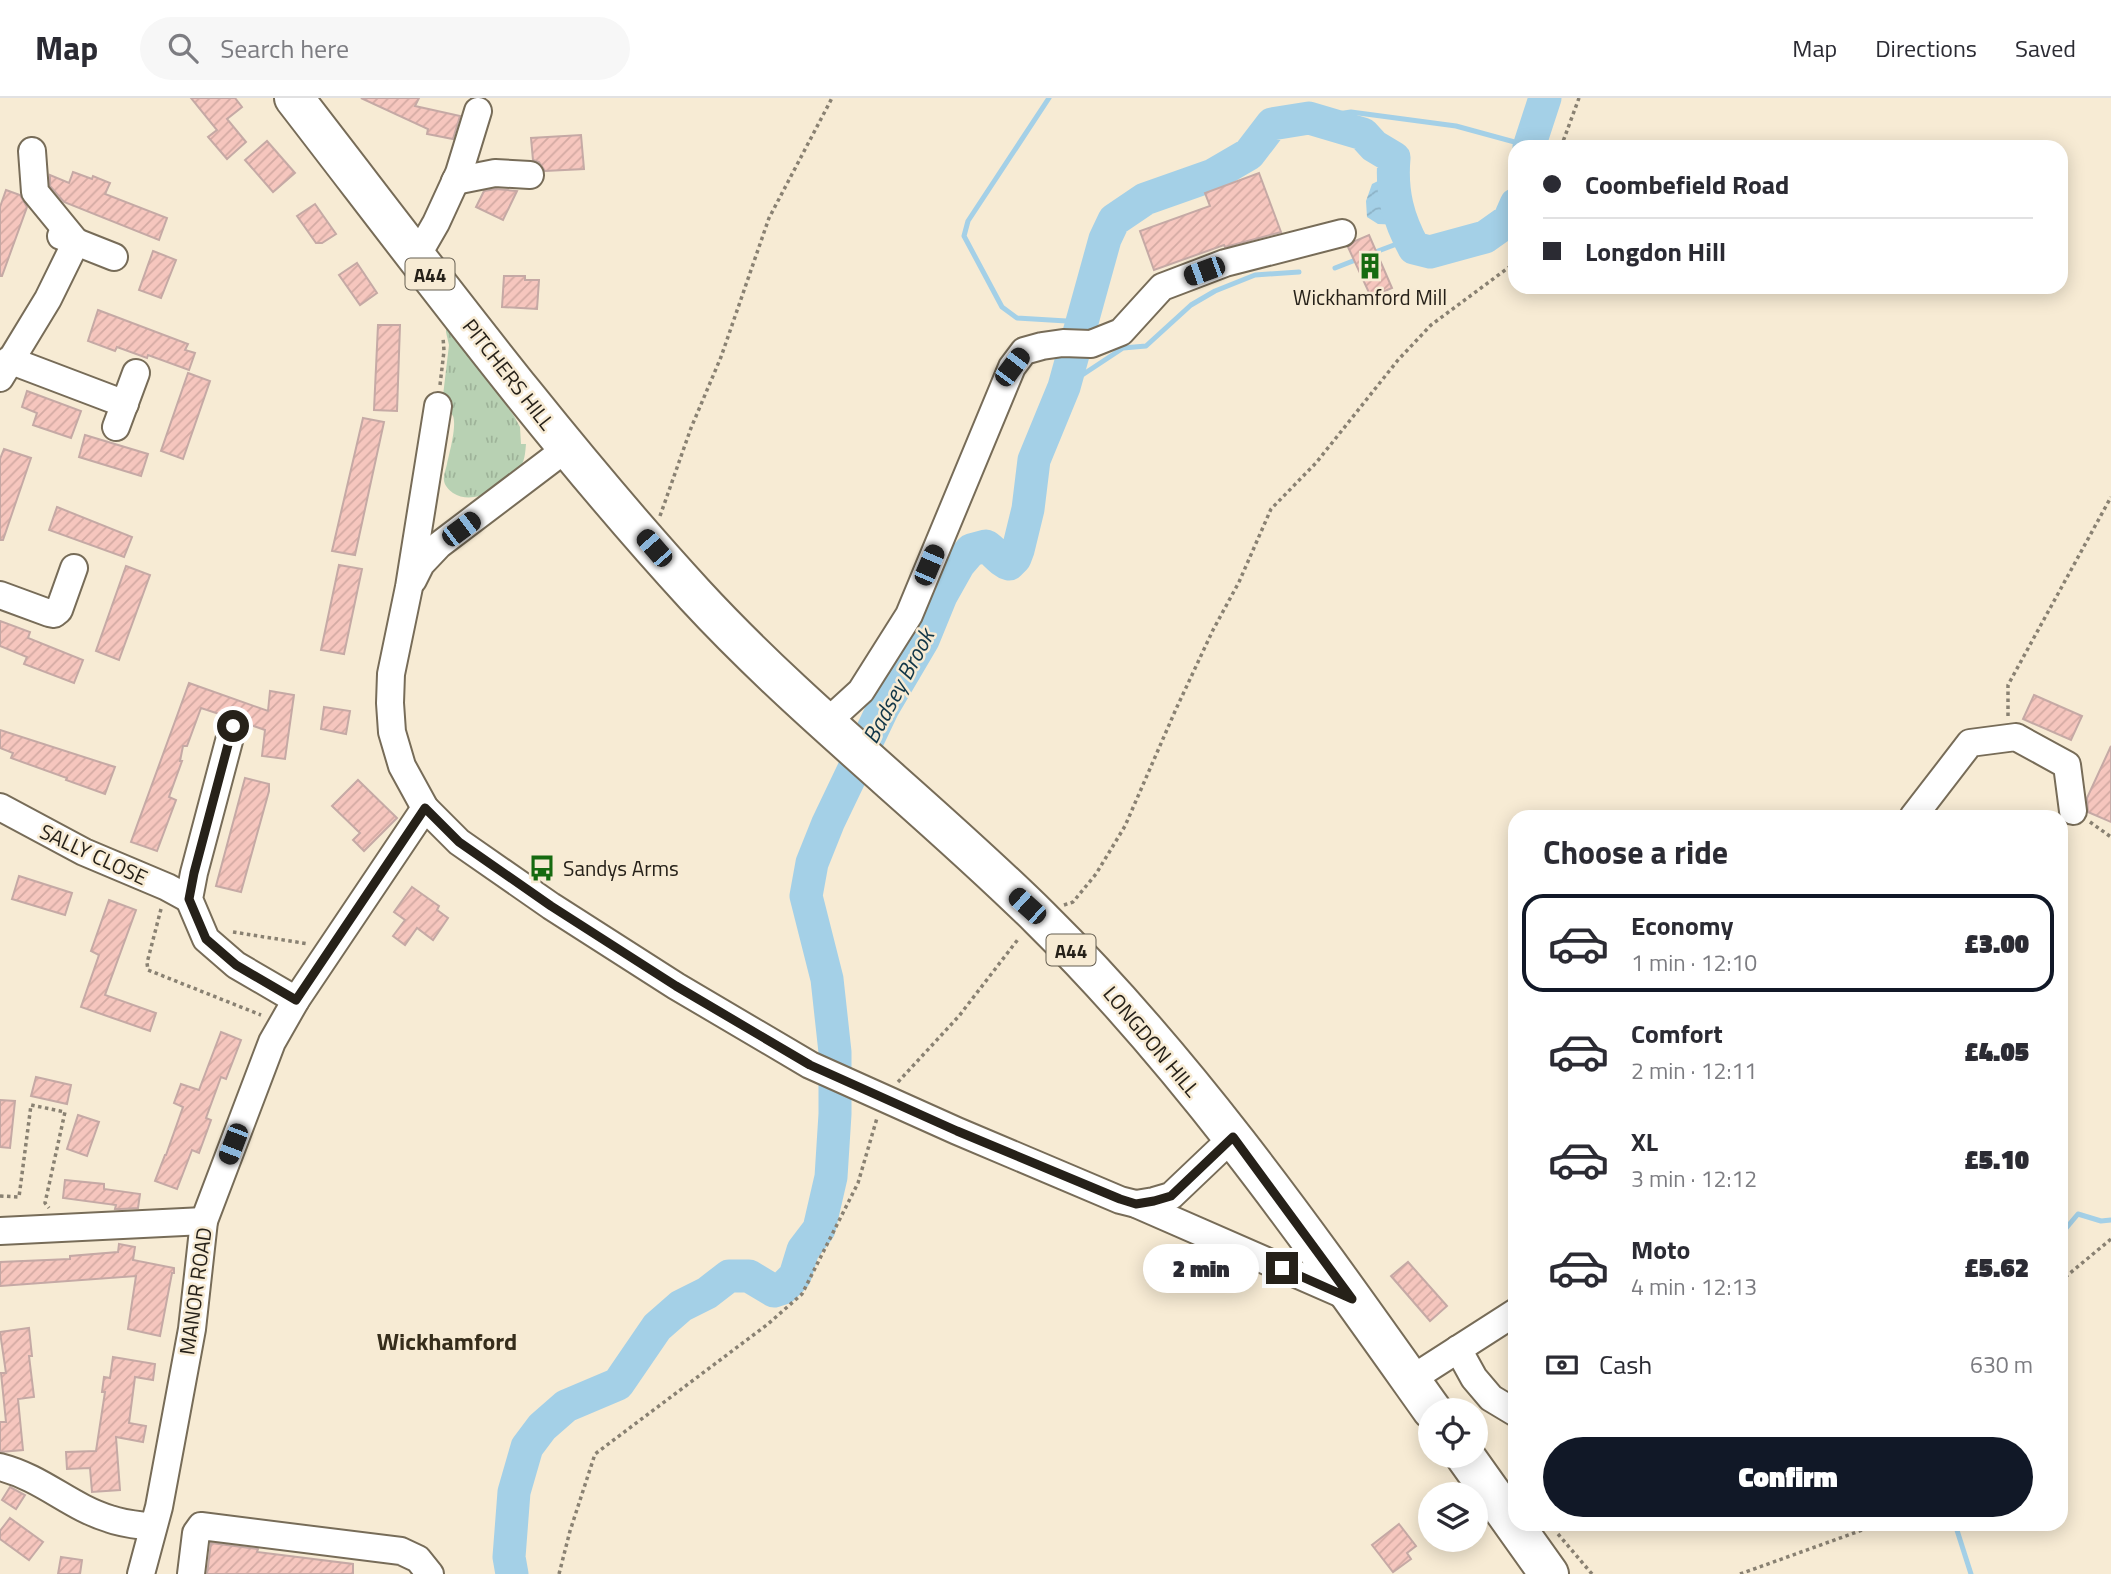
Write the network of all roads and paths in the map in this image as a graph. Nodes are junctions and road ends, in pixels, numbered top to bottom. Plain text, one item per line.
1 (294, 98) edge
2 (832, 98) edge
3 (1579, 98) edge
4 (478, 111) dead end
5 (1564, 140) edge
6 (32, 151) dead end
7 (530, 175) dead end
8 (455, 181) junction
9 (1342, 233) dead end
10 (66, 238) junction
11 (417, 256) junction
12 (114, 257) dead end
13 (1508, 268) edge
14 (440, 286) junction
15 (5, 369) edge
16 (136, 373) dead end
17 (438, 405) joint
18 (567, 448) junction
19 (2111, 497) edge
20 (644, 536) junction
21 (74, 569) dead end
22 (409, 587) junction
23 (0, 595) edge
24 (233, 726) dead end
25 (832, 729) junction
26 (2016, 737) junction
27 (0, 807) edge
28 (425, 808) junction
29 (1918, 810) edge
30 (2073, 811) dead end
31 (184, 902) junction
32 (1039, 917) junction
33 (332, 946) junction
34 (296, 1000) junction
35 (282, 1024) junction
36 (872, 1094) junction
37 (1233, 1137) junction
38 (1185, 1183) junction
39 (0, 1196) edge
40 (1136, 1204) junction
41 (54, 1215) dead end
42 (204, 1220) junction
43 (1188, 1227) junction
44 (0, 1231) edge
45 (2111, 1239) edge
46 (2068, 1275) edge
47 (1352, 1299) junction
48 (1508, 1317) edge
49 (1458, 1349) junction
50 (1410, 1380) junction
51 (1423, 1398) edge
52 (1508, 1408) edge
53 (0, 1467) edge
54 (1474, 1468) edge
55 (1508, 1516) edge
56 (153, 1527) junction
57 (1518, 1531) edge
58 (1554, 1531) edge
59 (1860, 1531) edge
60 (141, 1574) edge
61 (191, 1574) edge
62 (430, 1574) edge
63 (559, 1574) edge
64 (1549, 1574) edge
65 (1592, 1574) edge
66 (1740, 1574) edge

1 - 11 highway, PITCHERS HILL / A44
2 - 20 path
3 - 5 path
4 - 8 street
6 - 10 street
7 - 8 street
8 - 11 street
9 - 25 street
10 - 12 street
10 - 15 street
11 - 14 highway, PITCHERS HILL / A44
13 - 32 path
14 - 17 path
14 - 18 highway, PITCHERS HILL / A44
15 - 16 street
17 - 22 street, PITCHERS HILL
18 - 20 highway, A44
18 - 22 street, PITCHERS HILL
19 - 26 path
20 - 25 highway, A44
21 - 23 street
22 - 28 street, PITCHERS HILL
24 - 31 street
25 - 32 highway, LONGDON HILL / A44
26 - 29 street
26 - 30 street
27 - 31 street, SALLY CLOSE
28 - 33 street, MANOR ROAD
28 - 36 street
31 - 33 path
31 - 34 street
31 - 35 path
32 - 36 path
32 - 37 highway, LONGDON HILL / A44
33 - 34 street, MANOR ROAD
34 - 35 street, MANOR ROAD
35 - 42 street, MANOR ROAD
36 - 40 street
36 - 63 path
37 - 38 street
37 - 47 highway, LONGDON HILL / A44
38 - 40 street
38 - 43 street
39 - 41 path
40 - 43 street
42 - 44 street
42 - 56 street, MANOR ROAD
43 - 47 street
45 - 46 path
47 - 50 highway, LONGDON HILL / A44
48 - 49 street
49 - 50 street
49 - 52 street
50 - 51 highway, LONGDON HILL / A44
53 - 56 street
54 - 55 highway
56 - 60 street, MANOR ROAD
57 - 64 highway
58 - 65 path
59 - 66 path
61 - 62 street

